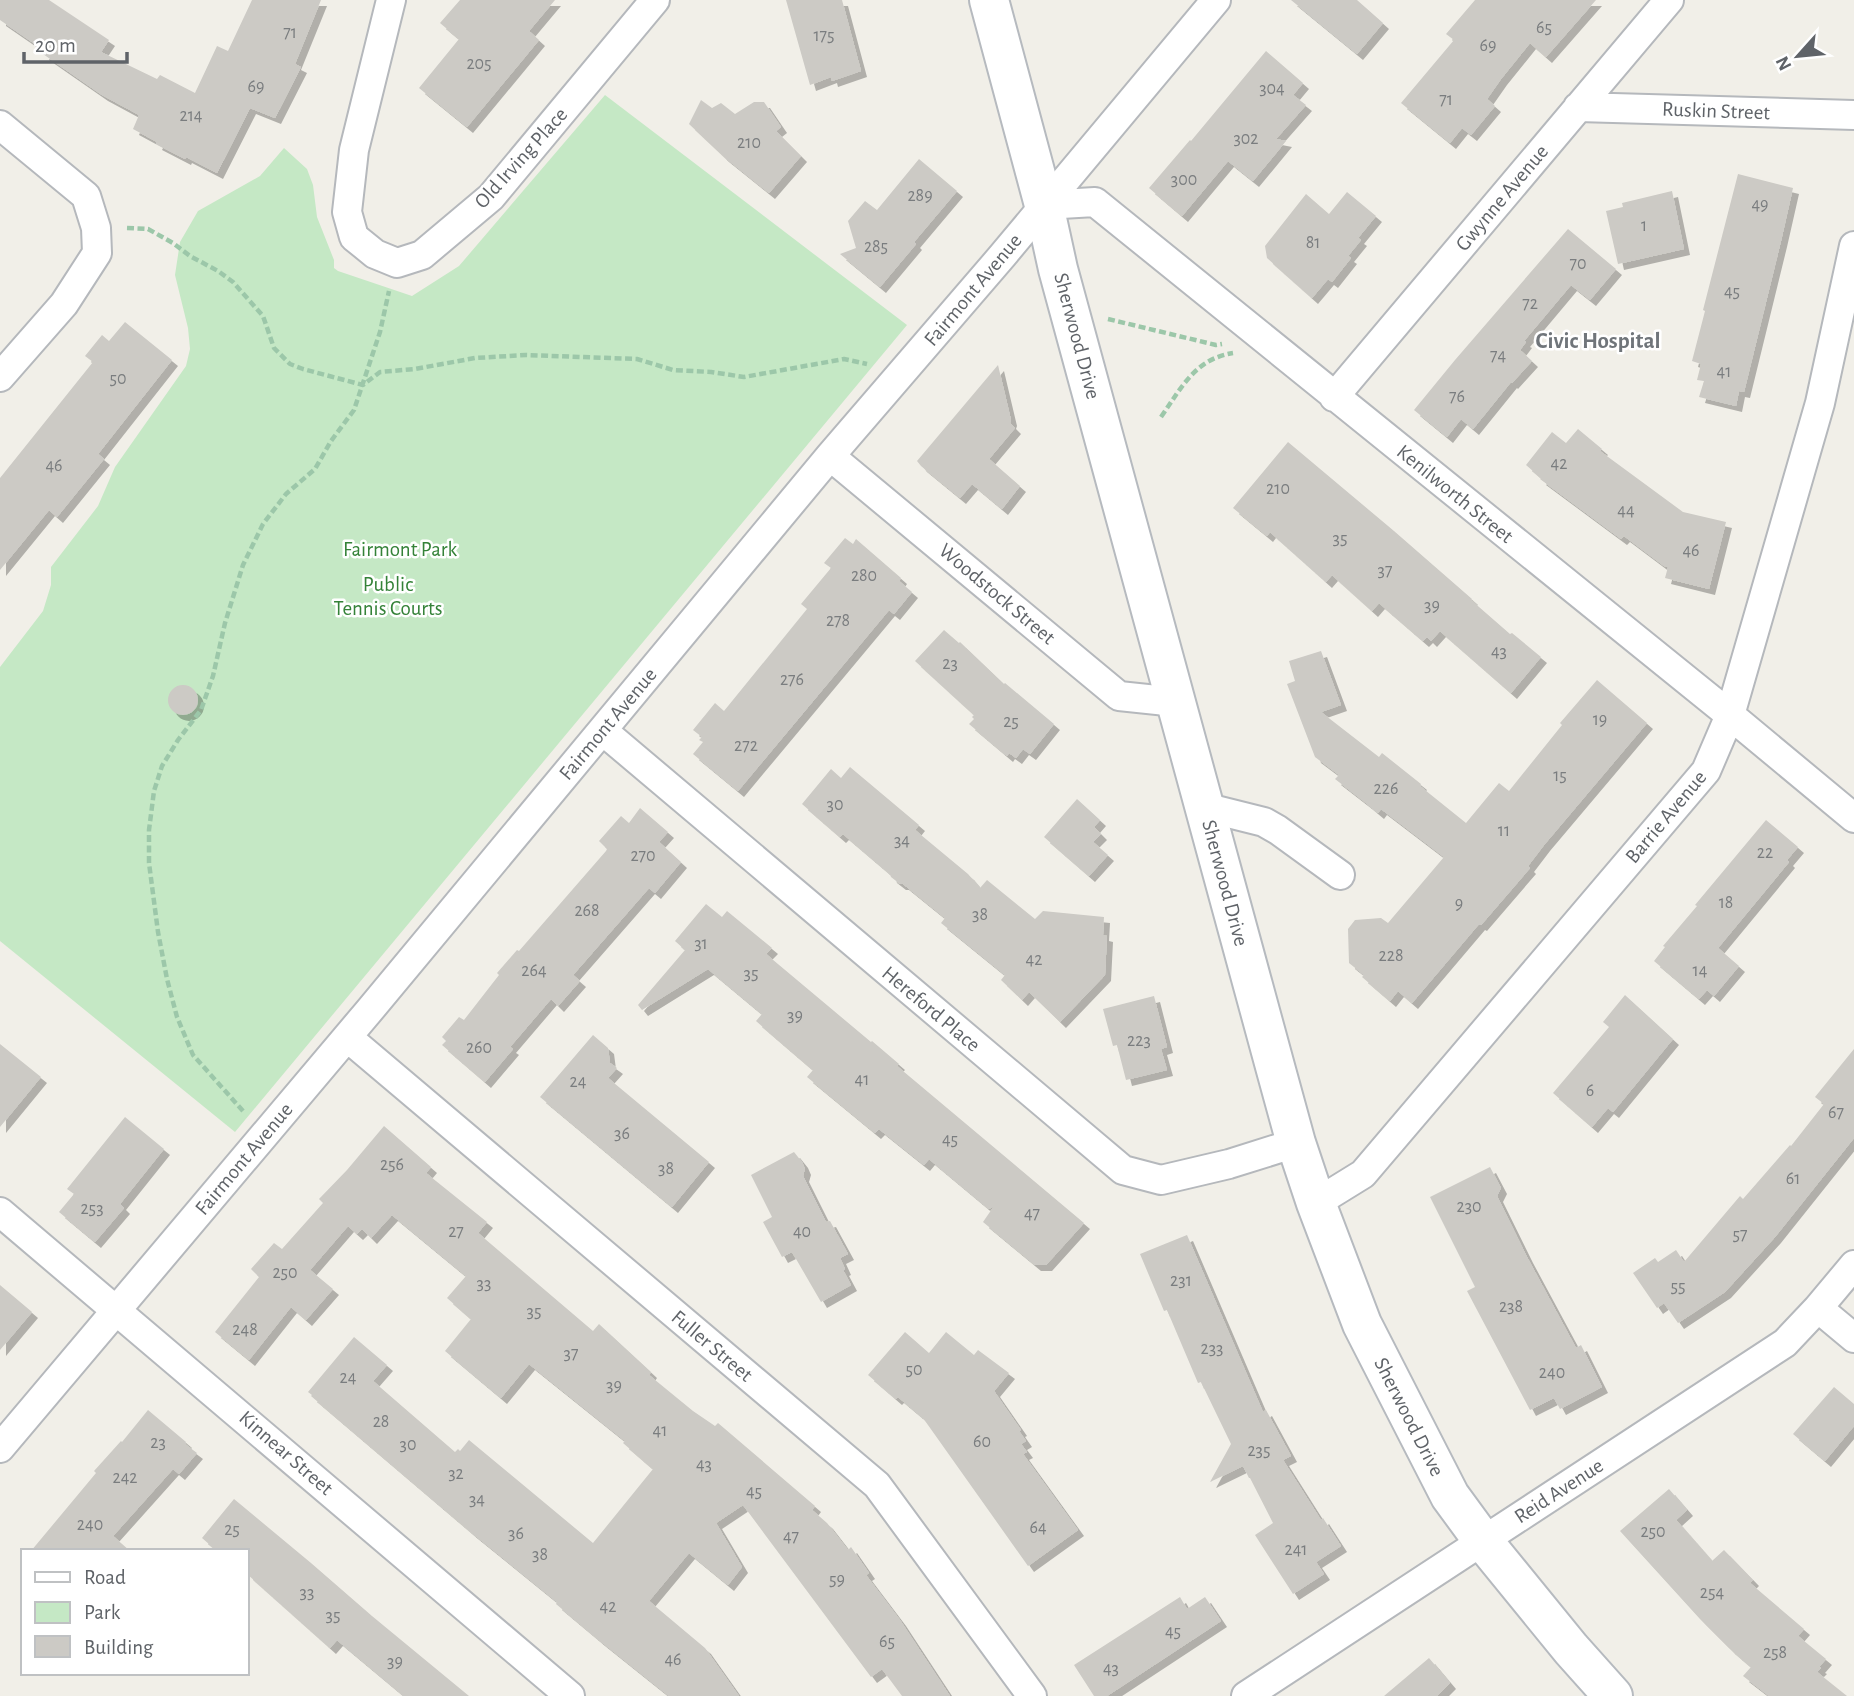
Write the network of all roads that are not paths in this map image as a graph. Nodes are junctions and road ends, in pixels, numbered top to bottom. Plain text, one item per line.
1 (391, 0) edge
2 (655, 0) edge
3 (989, 0) edge
4 (1216, 0) edge
5 (1669, 0) edge
6 (1578, 107) junction
7 (1854, 115) edge
8 (0, 125) edge
9 (1044, 205) junction
10 (1854, 246) edge
11 (0, 377) edge
12 (1334, 397) junction
13 (830, 456) junction
14 (1176, 702) junction
15 (1730, 715) junction
16 (603, 731) junction
17 (1204, 807) junction
18 (1854, 818) edge
19 (1340, 875) dead end
20 (347, 1037) junction
21 (1296, 1143) junction
22 (1316, 1202) junction
23 (0, 1212) edge
24 (1854, 1265) edge
25 (1818, 1308) junction
26 (117, 1309) junction
27 (1854, 1338) edge
28 (0, 1448) edge
29 (1483, 1541) junction
30 (570, 1696) edge
31 (1032, 1696) edge
32 (1246, 1696) edge
33 (1614, 1696) edge

1 - 2 street, Old Irving Place
3 - 9 street, Sherwood Drive
4 - 9 street, Fairmont Avenue
5 - 6 street, Gwynne Avenue
6 - 7 street, Ruskin Street
6 - 12 street, Gwynne Avenue
8 - 11 street
9 - 12 street, Kenilworth Street
9 - 13 street, Fairmont Avenue
9 - 14 street, Sherwood Drive
10 - 15 street, Barrie Avenue
12 - 15 street, Kenilworth Street
13 - 14 street, Woodstock Street
13 - 16 street, Fairmont Avenue
14 - 17 street, Sherwood Drive
15 - 18 street, Kenilworth Street
15 - 22 street, Barrie Avenue
16 - 20 street, Fairmont Avenue
16 - 21 street, Hereford Place
17 - 19 street
17 - 21 street, Sherwood Drive
20 - 26 street, Fairmont Avenue
20 - 31 street, Fuller Street
21 - 22 street, Sherwood Drive
22 - 29 street, Sherwood Drive
23 - 26 street, Kinnear Street
24 - 25 street, Reid Avenue
25 - 27 street
25 - 29 street, Reid Avenue
26 - 28 street, Fairmont Avenue
26 - 30 street, Kinnear Street
29 - 32 street, Reid Avenue
29 - 33 street, Sherwood Drive

